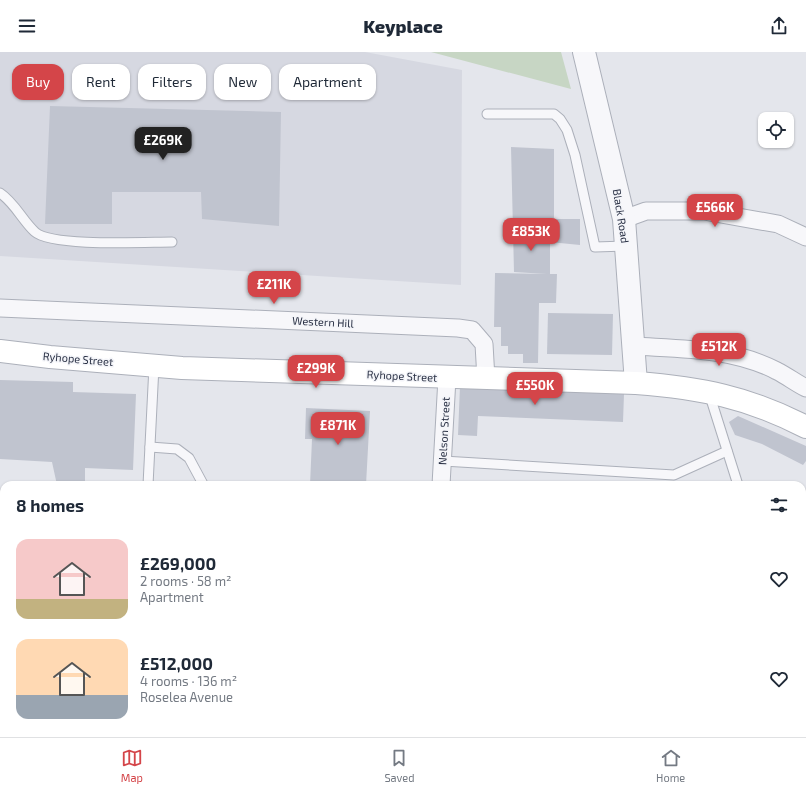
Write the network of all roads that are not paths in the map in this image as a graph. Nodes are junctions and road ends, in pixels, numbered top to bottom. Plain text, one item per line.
1 (584, 52) edge
2 (487, 114) dead end
3 (0, 193) edge
4 (624, 219) junction
5 (806, 237) edge
6 (172, 242) dead end
7 (626, 246) junction
8 (0, 308) edge
9 (634, 346) junction
10 (0, 351) edge
11 (154, 366) junction
12 (447, 378) junction
13 (486, 379) junction
14 (636, 383) junction
15 (806, 388) edge
16 (709, 391) junction
17 (806, 427) edge
18 (150, 447) junction
19 (727, 451) junction
20 (442, 460) junction
21 (148, 481) edge
22 (201, 481) edge
23 (441, 481) edge
24 (737, 481) edge

1 - 4 street, Black Road
2 - 7 lane
3 - 6 lane
4 - 5 street
4 - 7 street, Black Road
7 - 9 street, Black Road
8 - 13 street, Western Hill
9 - 14 street, Black Road
9 - 15 street
10 - 11 main road, Ryhope Street
11 - 12 main road, Ryhope Street
11 - 18 lane
12 - 13 main road, Ryhope Street
12 - 20 street, Nelson Street
13 - 14 main road, Ryhope Street
14 - 16 main road, Ryhope Street
16 - 17 main road, Ryhope Street
16 - 19 lane
18 - 21 lane
18 - 22 lane
19 - 20 lane
19 - 24 lane
20 - 23 street, Nelson Street

